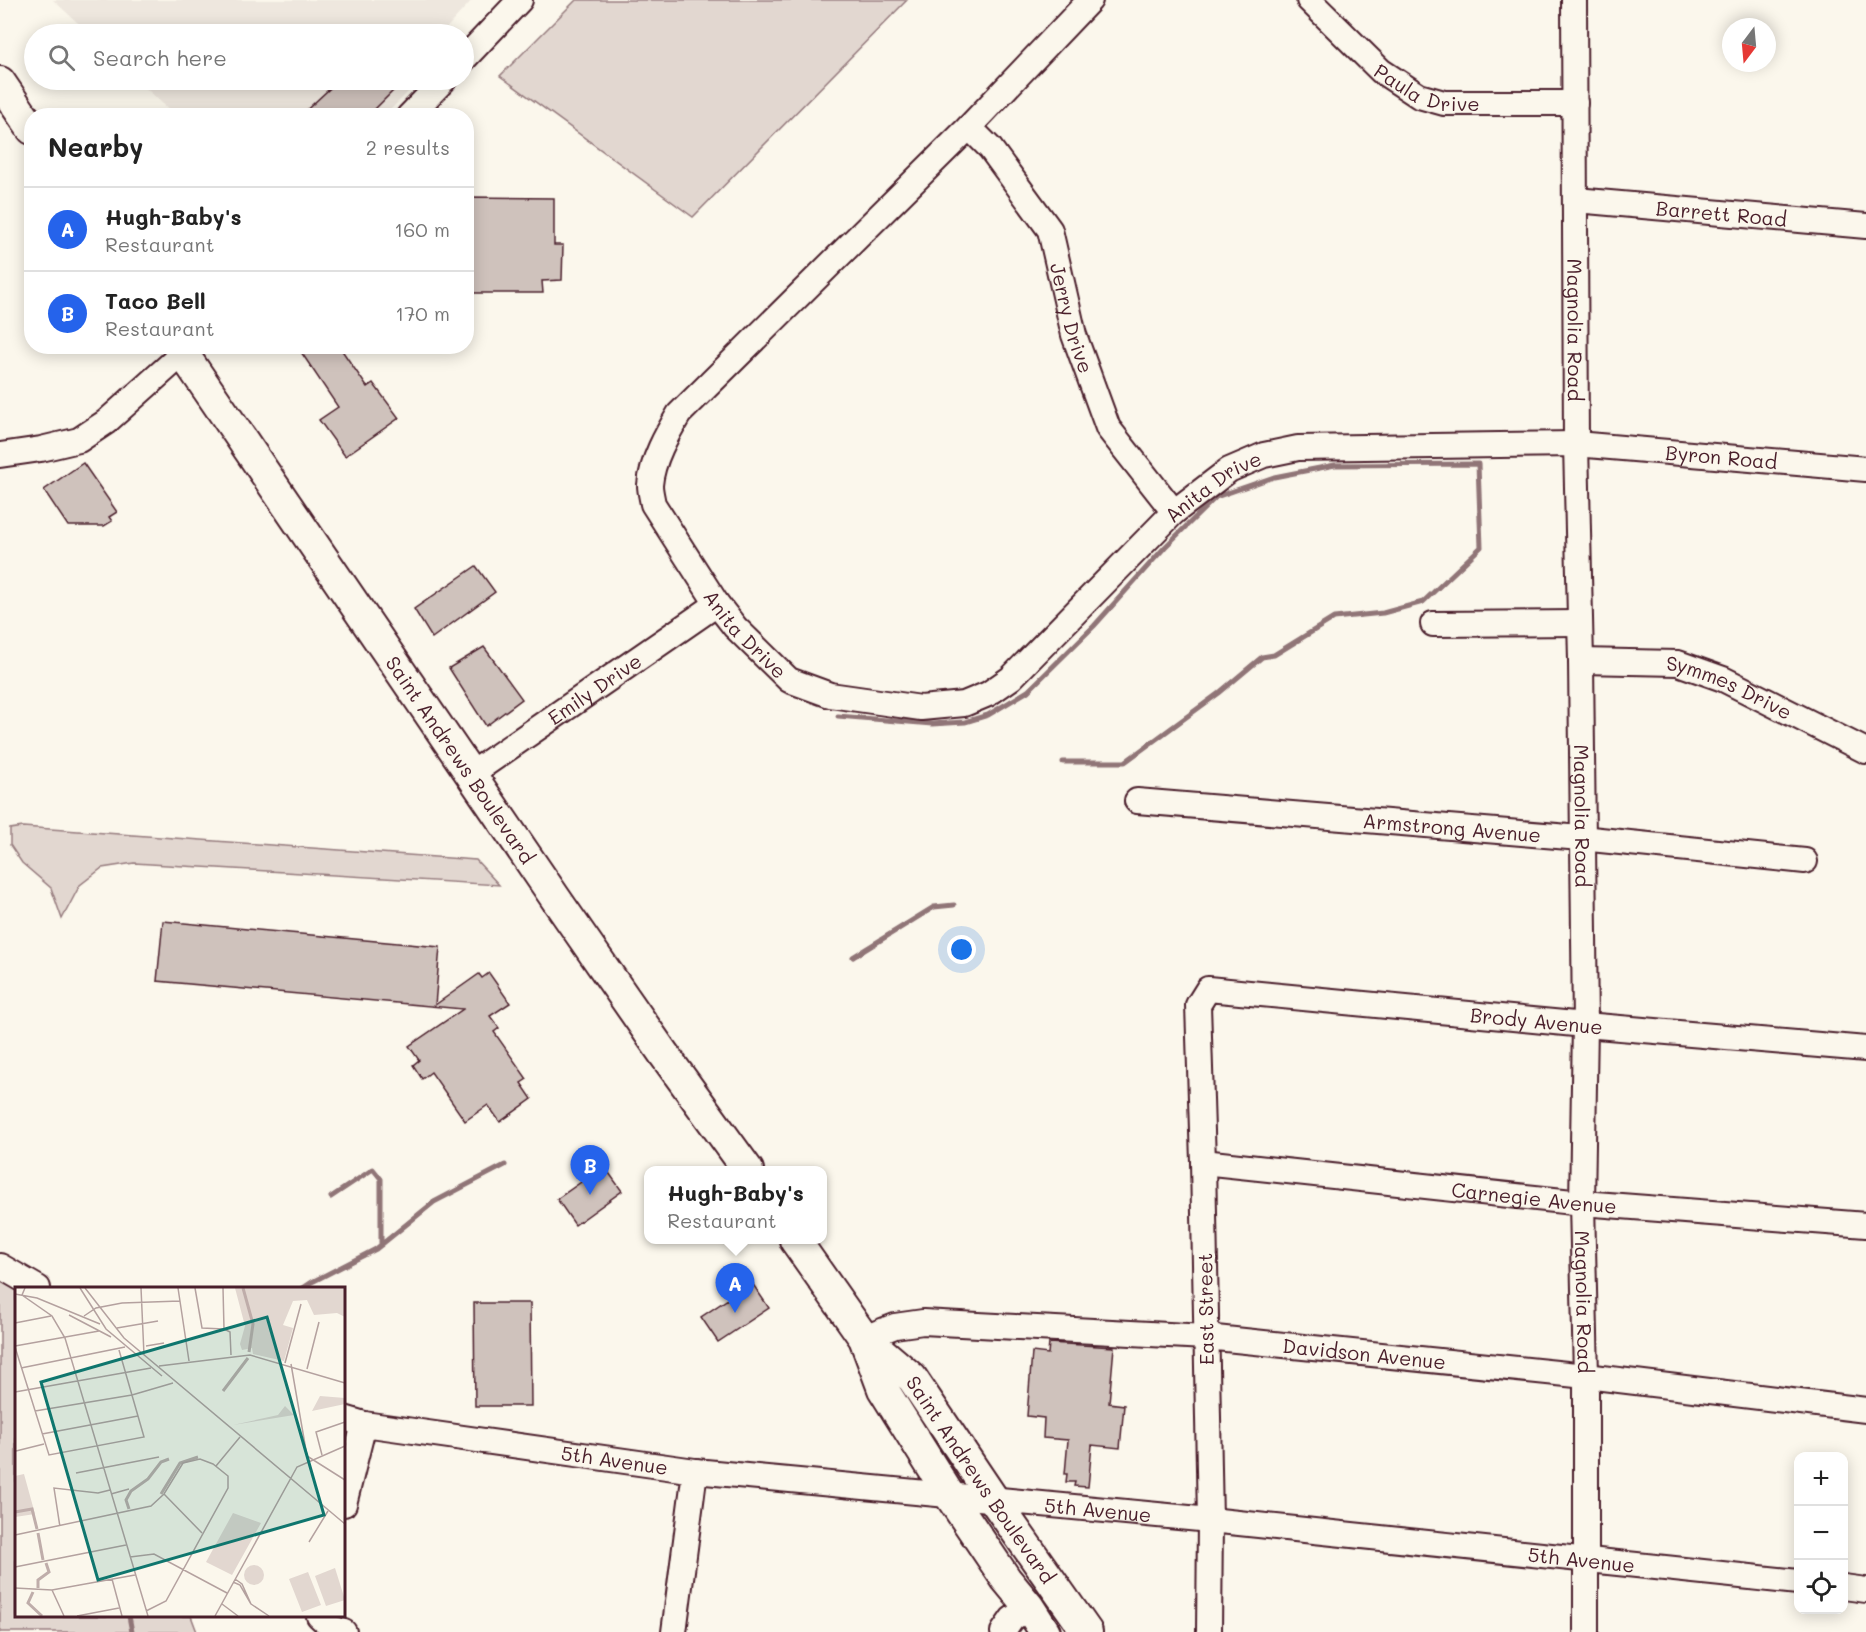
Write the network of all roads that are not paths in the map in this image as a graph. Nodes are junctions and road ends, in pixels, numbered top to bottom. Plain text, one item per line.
1 (520, 0) edge
2 (1090, 0) edge
3 (1309, 0) edge
4 (1574, 0) edge
5 (474, 48) edge
6 (0, 82) edge
7 (434, 90) edge
8 (1575, 103) junction
9 (417, 108) edge
10 (24, 117) edge
11 (969, 127) junction
12 (1576, 200) junction
13 (1866, 226) edge
14 (179, 354) edge
15 (187, 354) edge
16 (1576, 444) junction
17 (0, 455) edge
18 (1866, 469) edge
19 (1174, 512) junction
20 (717, 604) junction
21 (1580, 623) junction
22 (1433, 624) dead end
23 (1581, 661) junction
24 (1866, 751) edge
25 (471, 774) junction
26 (1137, 801) dead end
27 (1581, 838) junction
28 (1805, 861) dead end
29 (1208, 989) joint
30 (1584, 1025) junction
31 (1866, 1049) edge
32 (1203, 1162) junction
33 (745, 1166) edge
34 (1582, 1203) junction
35 (1866, 1225) edge
36 (798, 1244) edge
37 (0, 1266) edge
38 (36, 1287) edge
39 (1206, 1337) junction
40 (864, 1338) junction
41 (1586, 1376) junction
42 (1866, 1410) edge
43 (354, 1421) edge
44 (695, 1471) junction
45 (345, 1496) edge
46 (950, 1496) junction
47 (994, 1500) junction
48 (1210, 1520) junction
49 (1586, 1558) junction
50 (1794, 1582) edge
51 (1848, 1588) edge
52 (1866, 1590) edge
53 (1029, 1607) junction
54 (320, 1617) edge
55 (344, 1632) edge
56 (674, 1632) edge
57 (1004, 1632) edge
58 (1045, 1632) edge
59 (1087, 1632) edge
60 (1209, 1632) edge
61 (1586, 1632) edge

1 - 5 street
2 - 11 street, Anita Drive
3 - 8 street, Paula Drive
4 - 8 street, Magnolia Road
6 - 10 main road
7 - 9 street
8 - 12 street, Magnolia Road
11 - 19 street, Jerry Drive
11 - 20 street, Anita Drive
12 - 13 street, Barrett Road
12 - 16 street, Magnolia Road
14 - 17 street
15 - 25 main road, Saint Andrews Boulevard
16 - 18 street, Byron Road
16 - 19 street, Anita Drive
16 - 21 street, Magnolia Road
19 - 20 street, Anita Drive
20 - 25 street, Emily Drive
21 - 22 street
21 - 23 street, Magnolia Road
23 - 24 street, Symmes Drive
23 - 27 street, Magnolia Road
25 - 33 main road, Saint Andrews Boulevard
26 - 27 street, Armstrong Avenue
27 - 28 street, Armstrong Avenue
27 - 30 street, Magnolia Road
29 - 30 street, Brody Avenue
29 - 32 street, East Street
30 - 31 street, Brody Avenue
30 - 34 street, Magnolia Road
32 - 34 street, Carnegie Avenue
32 - 39 street, East Street
34 - 35 street, Carnegie Avenue
34 - 41 street, Magnolia Road
36 - 40 main road, Saint Andrews Boulevard
37 - 38 street
39 - 40 street, Davidson Avenue
39 - 41 street, Davidson Avenue
39 - 48 street, East Street
40 - 46 main road, Saint Andrews Boulevard
40 - 47 main road, Saint Andrews Boulevard
41 - 42 street, Davidson Avenue
41 - 49 street, Magnolia Road
43 - 44 street, 5th Avenue
43 - 45 street, 5th Avenue
44 - 46 street, 5th Avenue
44 - 56 street
46 - 47 street, 5th Avenue
46 - 53 main road, Saint Andrews Boulevard
47 - 48 street, 5th Avenue
47 - 59 main road, Saint Andrews Boulevard
48 - 49 street, 5th Avenue
48 - 60 street, East Street
49 - 50 street, 5th Avenue
49 - 61 street, Magnolia Road
51 - 52 street
53 - 57 street
53 - 58 main road, Saint Andrews Boulevard
54 - 55 street

